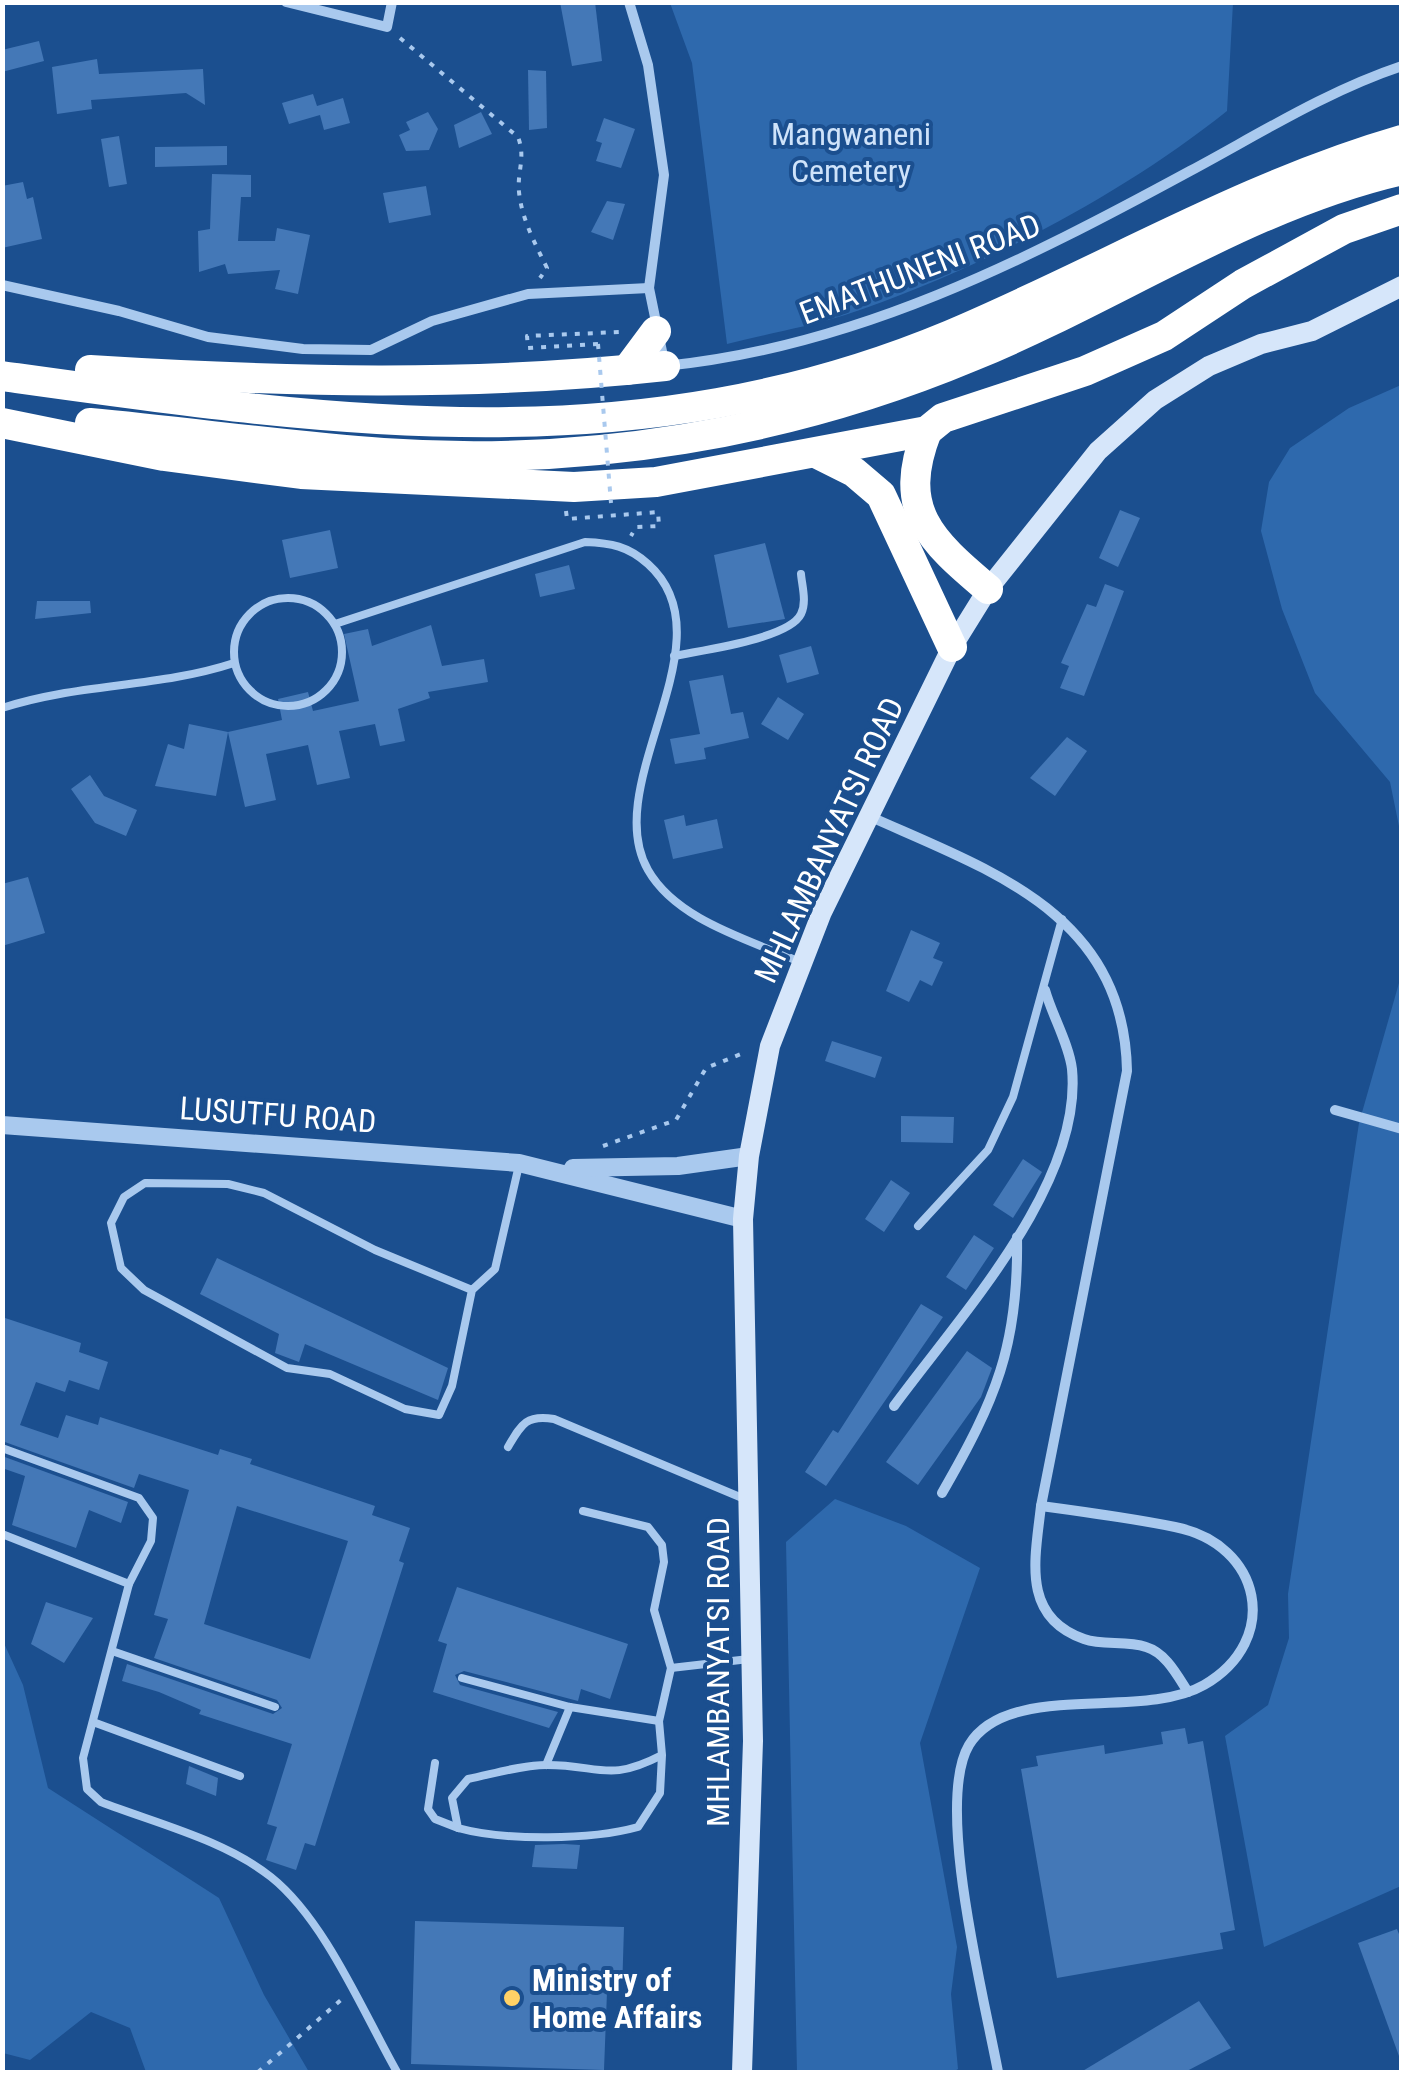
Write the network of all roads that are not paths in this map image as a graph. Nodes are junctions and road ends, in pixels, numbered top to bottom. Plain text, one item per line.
1 (286, 2) edge
2 (392, 2) edge
3 (629, 2) edge
4 (1402, 66) edge
5 (1402, 140) edge
6 (1402, 170) edge
7 (1402, 209) edge
8 (2, 284) edge
9 (1402, 286) edge
10 (649, 288) junction
11 (656, 330) junction
12 (2, 366) edge
13 (665, 366) junction
14 (628, 370) junction
15 (2, 376) edge
16 (2, 415) edge
17 (2, 423) edge
18 (927, 430) junction
19 (818, 454) junction
20 (801, 574) dead end
21 (988, 589) junction
22 (335, 624) junction
23 (952, 646) junction
24 (674, 656) junction
25 (234, 663) junction
26 (2, 708) edge
27 (870, 817) junction
28 (1062, 920) junction
29 (802, 963) junction
30 (1044, 990) junction
31 (1335, 1110) dead end
32 (2, 1124) edge
33 (1402, 1129) edge
34 (748, 1156) junction
35 (519, 1163) junction
36 (548, 1169) junction
37 (742, 1220) junction
38 (918, 1226) dead end
39 (1017, 1236) junction
40 (472, 1290) junction
41 (894, 1406) dead end
42 (2, 1448) edge
43 (508, 1448) dead end
44 (942, 1494) dead end
45 (746, 1500) junction
46 (1041, 1506) junction
47 (583, 1511) dead end
48 (2, 1534) edge
49 (130, 1584) junction
50 (112, 1652) junction
51 (749, 1659) junction
52 (671, 1668) junction
53 (462, 1678) dead end
54 (1188, 1692) junction
55 (275, 1707) dead end
56 (570, 1707) junction
57 (659, 1721) junction
58 (93, 1722) junction
59 (662, 1755) junction
60 (435, 1763) dead end
61 (546, 1765) junction
62 (240, 1776) dead end
63 (458, 1828) junction
64 (397, 2072) edge
65 (742, 2072) edge
66 (998, 2072) edge

1 - 2 street
3 - 10 street
4 - 13 street, EMATHUNENI ROAD
5 - 15 highway
6 - 16 highway
7 - 18 highway
8 - 10 street
9 - 21 main road, MHLAMBANYATSI ROAD
10 - 11 street
11 - 13 street
11 - 14 highway
12 - 14 highway
13 - 14 highway
17 - 19 highway
18 - 19 highway
18 - 21 highway
19 - 23 highway
20 - 24 lane
21 - 23 main road, MHLAMBANYATSI ROAD
22 - 24 lane
22 - 25 lane
22 - 25 lane
23 - 27 main road, MHLAMBANYATSI ROAD
24 - 29 lane
25 - 26 lane
27 - 28 street
27 - 29 main road, MHLAMBANYATSI ROAD
28 - 30 lane
28 - 46 street
29 - 34 main road, MHLAMBANYATSI ROAD
30 - 38 lane
30 - 39 street
31 - 33 street
32 - 35 street, LUSUTFU ROAD
34 - 36 street, LUSUTFU ROAD
34 - 37 main road, MHLAMBANYATSI ROAD
35 - 36 street, LUSUTFU ROAD
35 - 40 lane
36 - 37 street, LUSUTFU ROAD
37 - 45 main road, MHLAMBANYATSI ROAD
39 - 41 street
39 - 44 street
40 - 40 lane
42 - 49 lane
43 - 45 lane
45 - 51 main road, MHLAMBANYATSI ROAD
46 - 54 street
46 - 54 street
47 - 52 lane
48 - 49 lane
49 - 50 lane
50 - 55 lane
50 - 58 lane
51 - 52 lane
51 - 65 main road, MHLAMBANYATSI ROAD
52 - 57 lane
53 - 56 lane
54 - 66 street
56 - 57 lane
56 - 61 lane
57 - 59 lane
58 - 62 lane
58 - 64 lane
59 - 61 lane
59 - 63 lane
60 - 63 lane
61 - 63 lane

